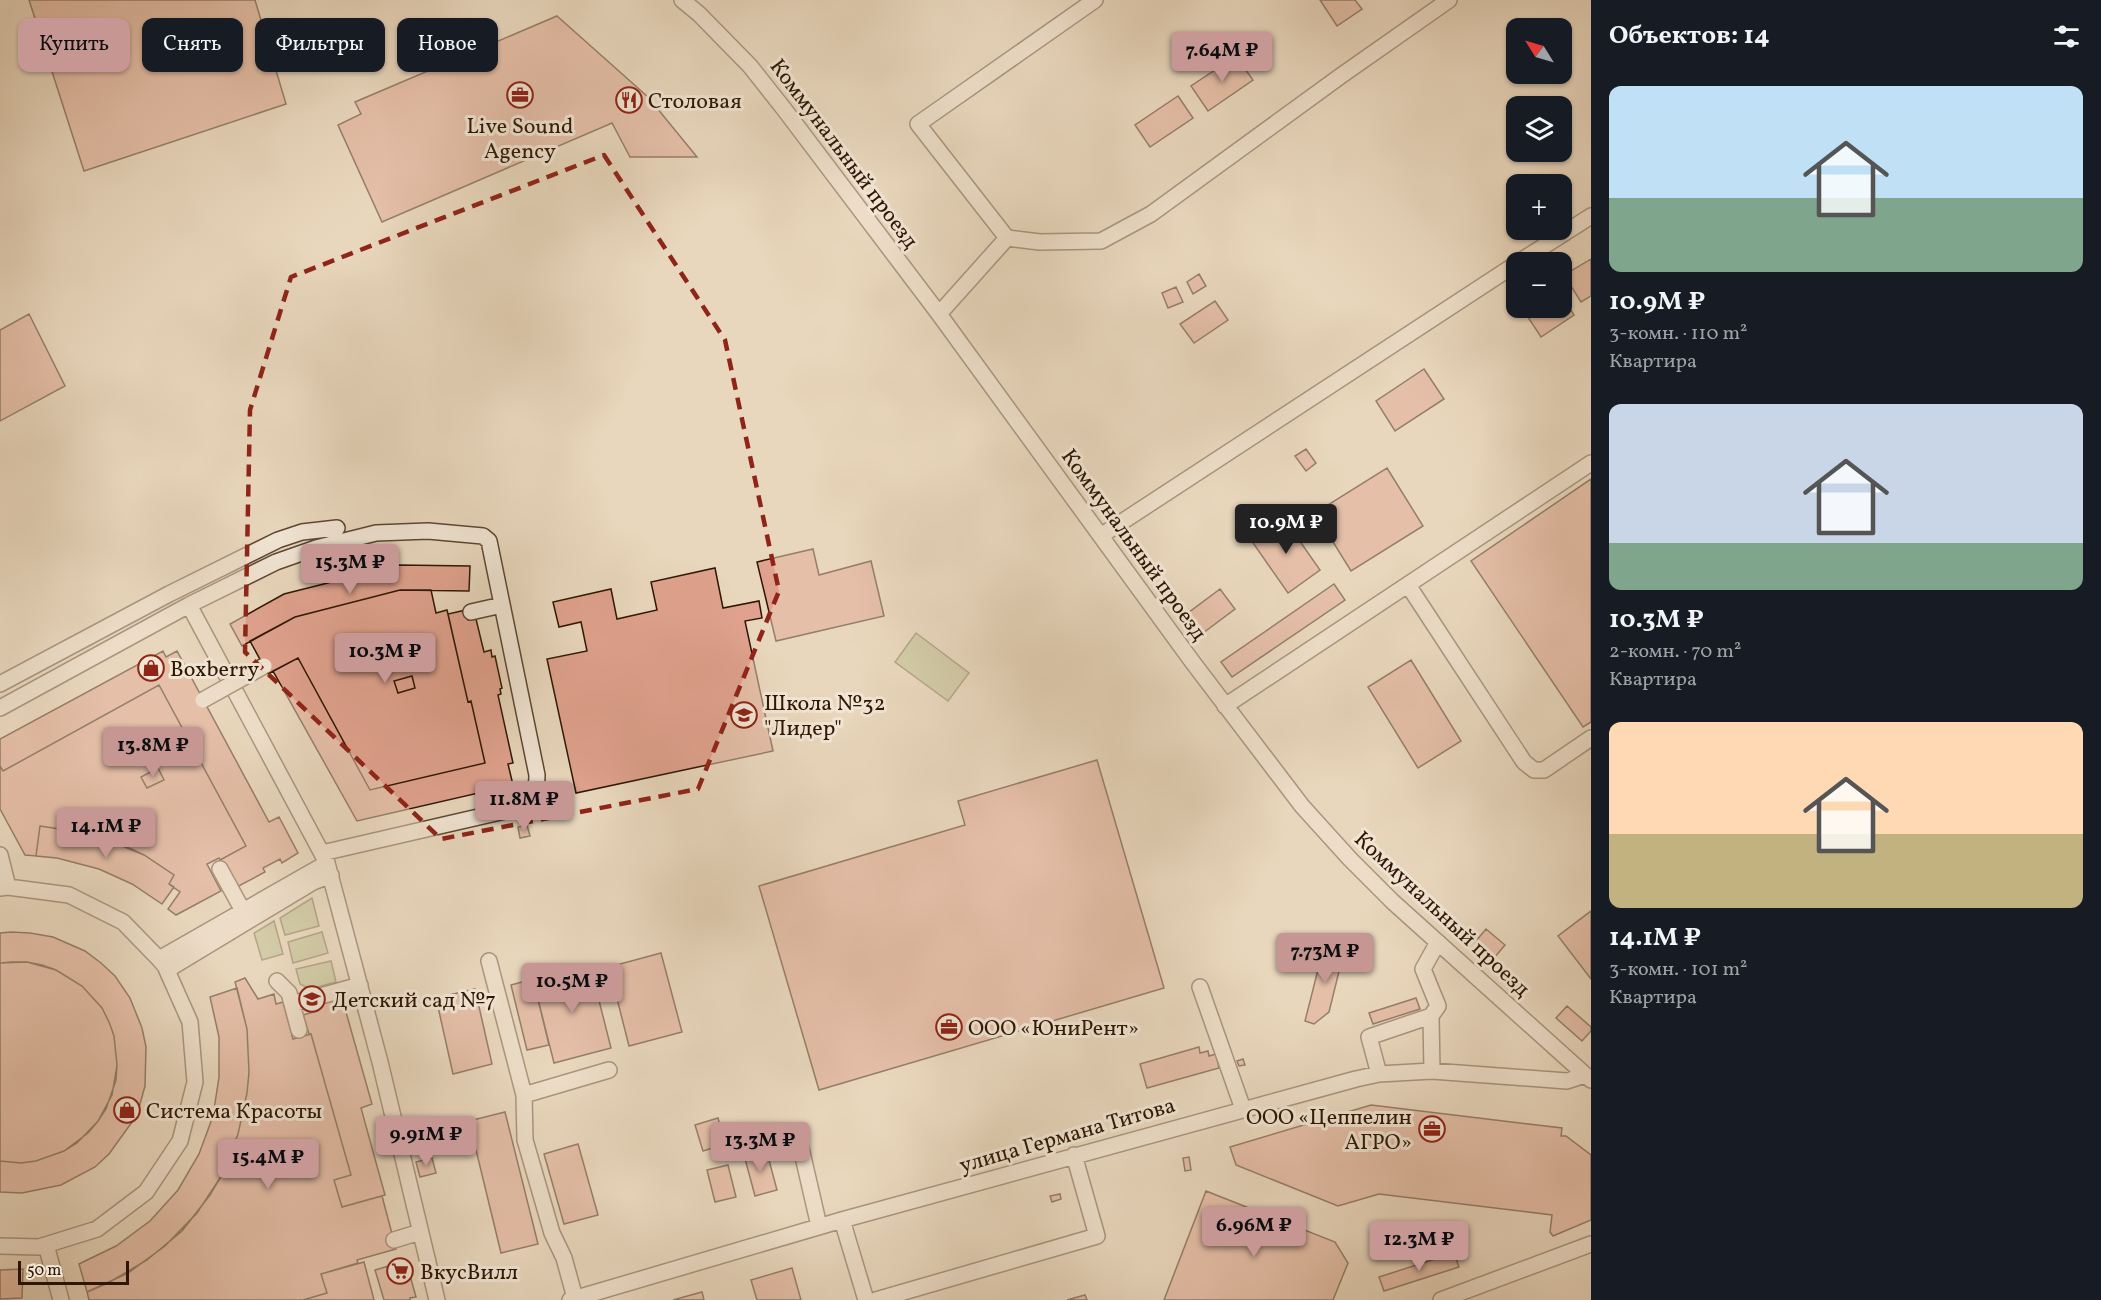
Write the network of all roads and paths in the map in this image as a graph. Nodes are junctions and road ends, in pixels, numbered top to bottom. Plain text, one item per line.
1 (682, 0) edge
2 (1095, 0) edge
3 (1449, 0) edge
4 (1591, 216) edge
5 (1007, 238) junction
6 (1535, 252) edge
7 (1506, 271) edge
8 (939, 314) junction
9 (1591, 464) edge
10 (337, 528) dead end
11 (1101, 535) junction
12 (1408, 585) junction
13 (189, 605) junction
14 (502, 605) junction
15 (471, 612) dead end
16 (264, 666) dead end
17 (0, 684) edge
18 (203, 700) dead end
19 (1225, 706) junction
20 (0, 708) edge
21 (1591, 738) edge
22 (0, 855) edge
23 (327, 863) junction
24 (220, 869) dead end
25 (4, 887) edge
26 (243, 911) junction
27 (1438, 942) junction
28 (489, 961) dead end
29 (163, 965) junction
30 (277, 981) dead end
31 (360, 985) junction
32 (1200, 987) dead end
33 (292, 1004) junction
34 (1431, 1016) junction
35 (299, 1030) dead end
36 (609, 1070) dead end
37 (1432, 1071) junction
38 (1379, 1074) junction
39 (1588, 1077) edge
40 (524, 1095) junction
41 (1243, 1109) junction
42 (801, 1148) dead end
43 (1074, 1155) junction
44 (842, 1220) junction
45 (819, 1226) junction
46 (420, 1232) junction
47 (394, 1240) dead end
48 (1591, 1244) edge
49 (46, 1245) junction
50 (0, 1246) edge
51 (572, 1299) edge
52 (61, 1300) edge
53 (437, 1300) edge
54 (866, 1300) edge
55 (876, 1300) edge
56 (1441, 1300) edge

1 - 8 street, Коммунальный проезд
2 - 5 street
3 - 5 street
4 - 6 street
5 - 8 street
7 - 11 street
8 - 11 street, Коммунальный проезд
9 - 12 street
10 - 17 street
11 - 19 street, Коммунальный проезд
12 - 19 street
12 - 21 street
13 - 14 street
13 - 20 street
13 - 23 street
14 - 15 street
14 - 23 street
16 - 18 street, bridge
19 - 27 street, Коммунальный проезд
22 - 25 street
23 - 26 street
23 - 29 street
23 - 31 street
24 - 26 street
25 - 29 street
26 - 29 street
27 - 34 street
27 - 39 street, Коммунальный проезд
28 - 40 street
29 - 49 street
30 - 33 street
31 - 33 street
31 - 46 street
32 - 41 street
33 - 35 street
34 - 37 street
34 - 38 street
36 - 40 street
37 - 38 street, улица Германа Титова
37 - 39 street, улица Германа Титова
38 - 41 street, улица Германа Титова
40 - 51 street
41 - 43 street, улица Германа Титова
42 - 45 street
43 - 44 street, улица Германа Титова
43 - 55 street
44 - 45 street, улица Германа Титова
44 - 54 street
45 - 51 street, улица Германа Титова
46 - 47 street
46 - 53 street
48 - 56 street
49 - 50 street
49 - 52 street

